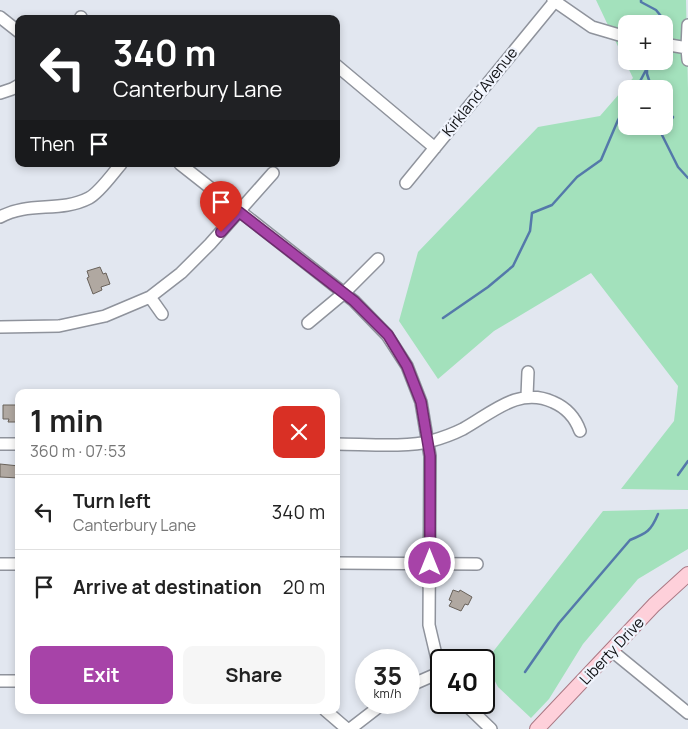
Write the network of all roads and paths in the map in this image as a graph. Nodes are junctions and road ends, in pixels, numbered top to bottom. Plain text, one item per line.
1 (554, 1) edge
2 (0, 16) edge
3 (688, 26) edge
4 (15, 29) edge
5 (618, 35) edge
6 (673, 48) edge
7 (687, 54) edge
8 (340, 68) edge
9 (15, 88) edge
10 (0, 93) edge
11 (435, 148) junction
12 (118, 167) edge
13 (184, 167) edge
14 (273, 173) dead end
15 (406, 184) dead end
16 (239, 212) junction
17 (0, 217) edge
18 (378, 259) dead end
19 (344, 293) junction
20 (150, 297) junction
21 (162, 314) dead end
22 (308, 323) dead end
23 (0, 327) edge
24 (528, 372) dead end
25 (527, 396) junction
26 (580, 431) dead end
27 (427, 442) junction
28 (0, 444) edge
29 (15, 444) edge
30 (340, 444) edge
31 (340, 563) edge
32 (430, 563) junction
33 (0, 564) edge
34 (15, 564) edge
35 (477, 564) dead end
36 (688, 574) edge
37 (434, 649) edge
38 (612, 651) junction
39 (0, 681) edge
40 (15, 682) edge
41 (688, 713) edge
42 (330, 714) edge
43 (370, 714) edge
44 (475, 714) edge
45 (349, 729) edge
46 (491, 729) edge
47 (537, 729) edge

1 - 5 street
1 - 11 street, Kirkland Avenue
2 - 4 street
3 - 7 street
6 - 7 street
8 - 11 street
9 - 10 street
11 - 15 street, Kirkland Avenue
12 - 17 street
13 - 16 street
14 - 16 street
16 - 19 street
16 - 20 street
18 - 19 street
19 - 22 street
19 - 27 street
20 - 21 street
20 - 23 street
24 - 25 street
25 - 26 street
25 - 27 street
27 - 30 street
27 - 32 street
28 - 29 street
31 - 32 street
32 - 35 street
32 - 37 street
33 - 34 street
36 - 38 main road, Liberty Drive
38 - 41 street
38 - 47 main road, Liberty Drive
39 - 40 street
42 - 45 street
43 - 45 street
44 - 46 street

